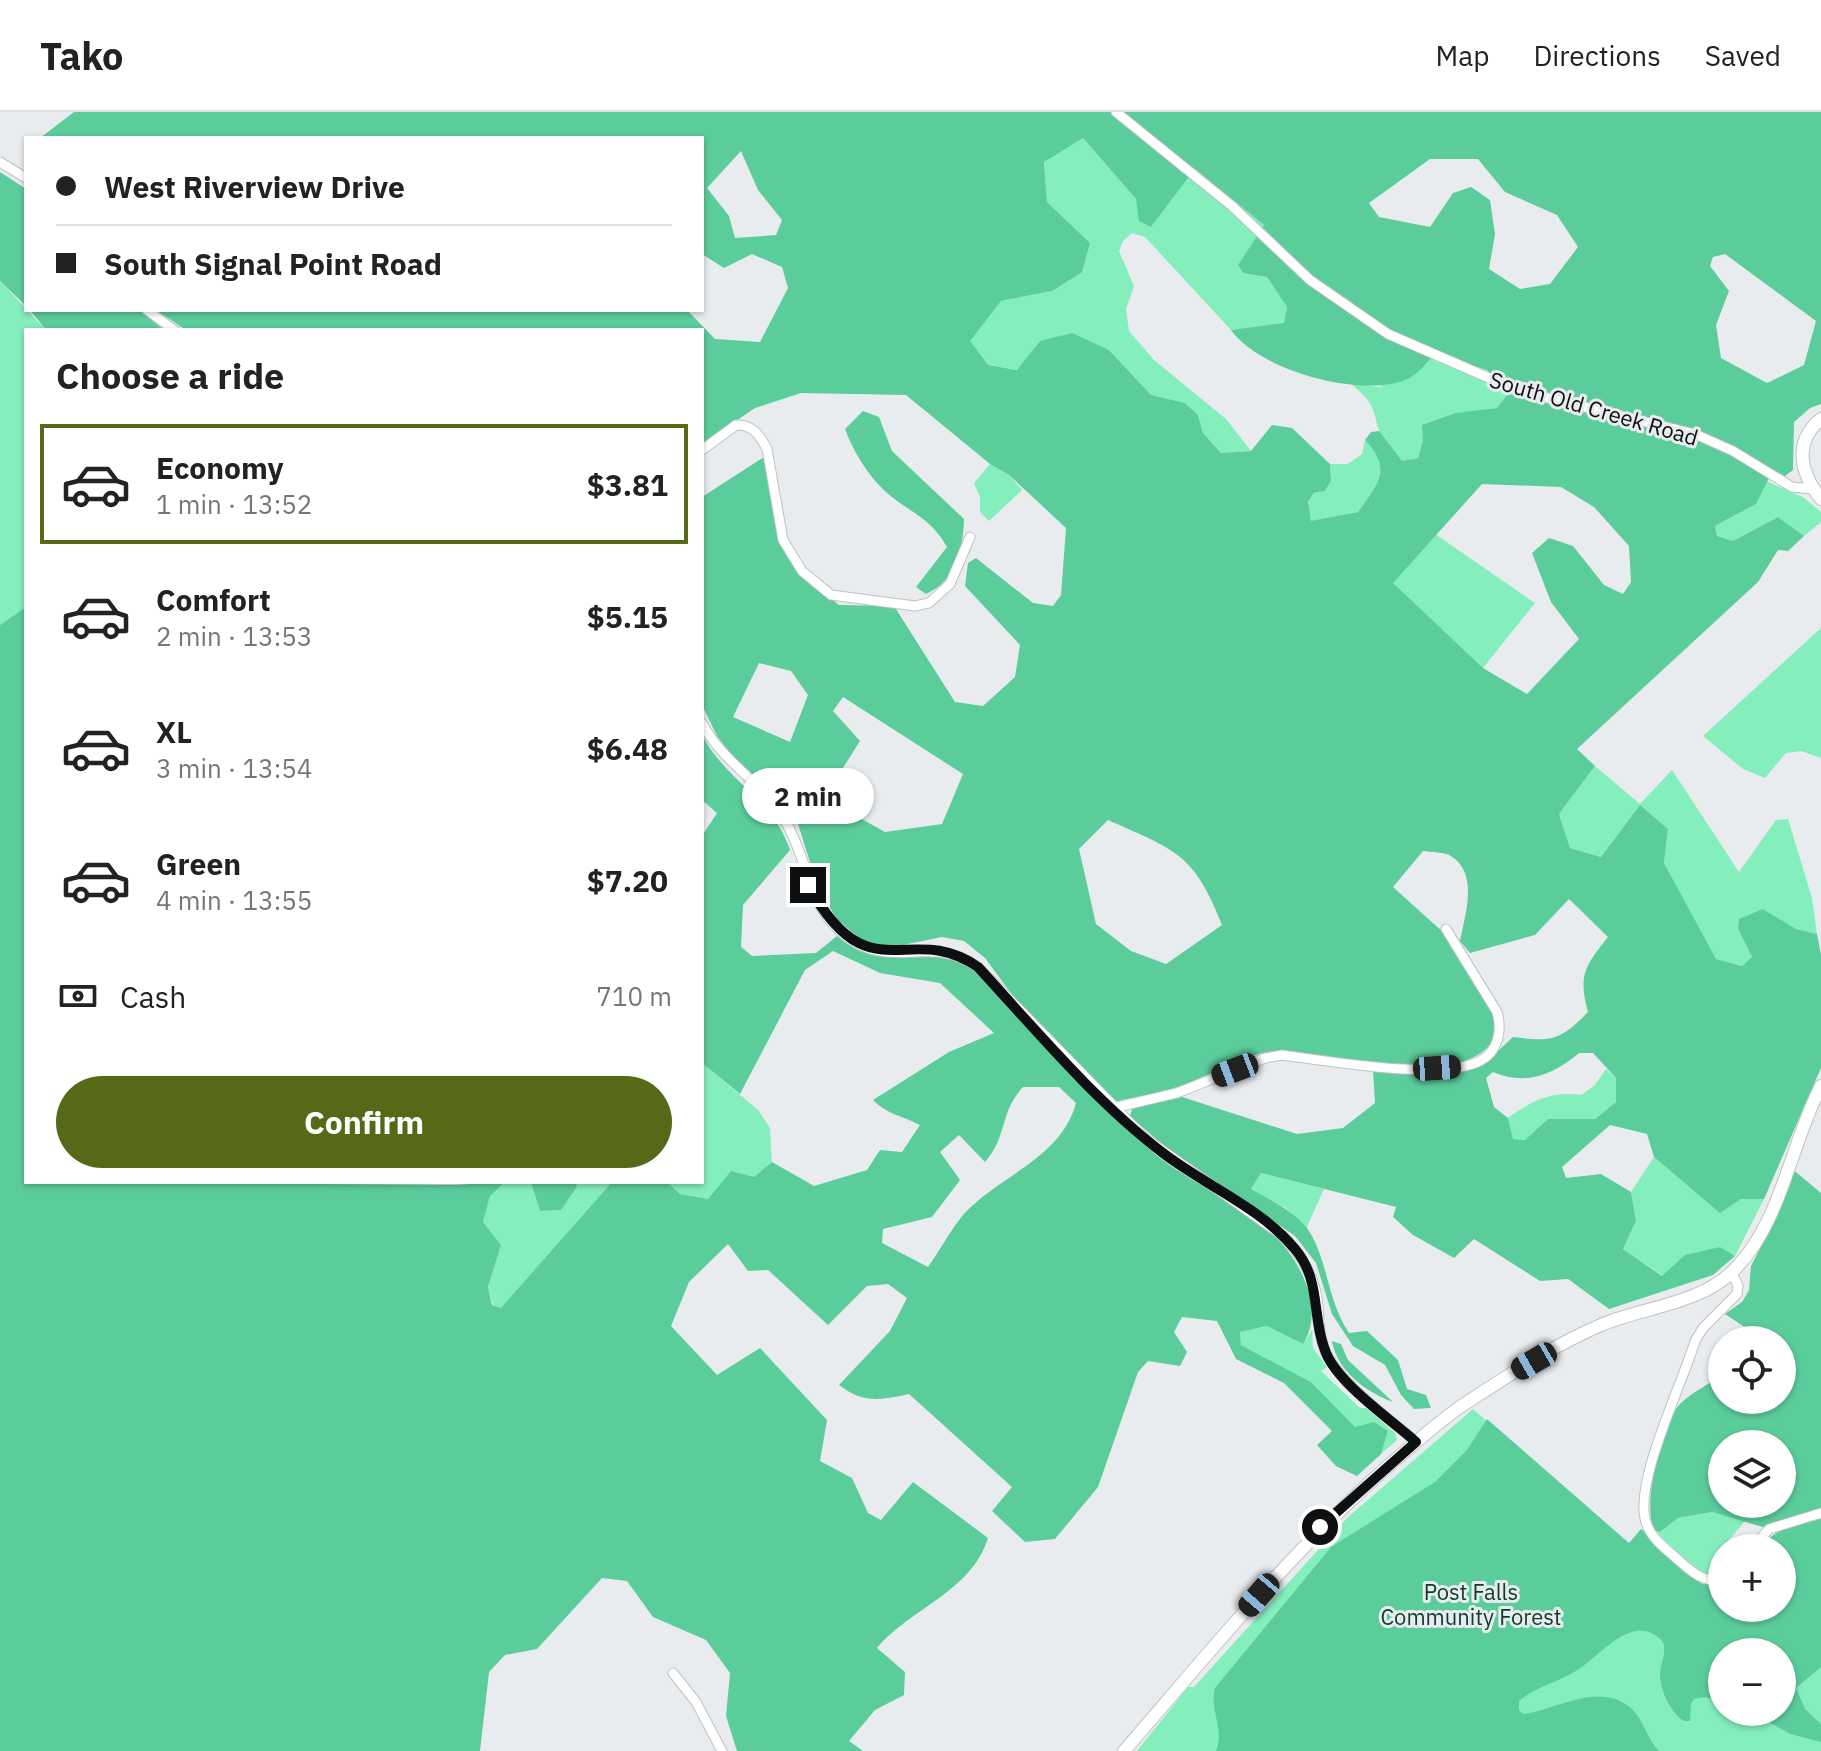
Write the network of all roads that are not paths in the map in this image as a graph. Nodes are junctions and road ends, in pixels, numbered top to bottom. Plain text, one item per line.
1 (1116, 112) edge
2 (0, 162) edge
3 (24, 177) edge
4 (150, 312) edge
5 (171, 328) edge
6 (1821, 419) edge
7 (704, 449) edge
8 (1817, 494) edge
9 (970, 537) dead end
10 (704, 726) edge
11 (1446, 929) dead end
12 (1821, 1086) edge
13 (1113, 1108) junction
14 (1732, 1273) junction
15 (1416, 1442) junction
16 (1821, 1513) edge
17 (1765, 1534) edge
18 (1708, 1581) edge
19 (673, 1673) dead end
20 (722, 1751) edge
21 (1124, 1751) edge

1 - 8 street, South Old Creek Road
2 - 3 street
4 - 5 street
6 - 8 street
7 - 9 street
10 - 13 street
11 - 13 street
12 - 14 street
13 - 15 street
14 - 15 street
14 - 18 street
15 - 21 street
16 - 17 street
19 - 20 street

